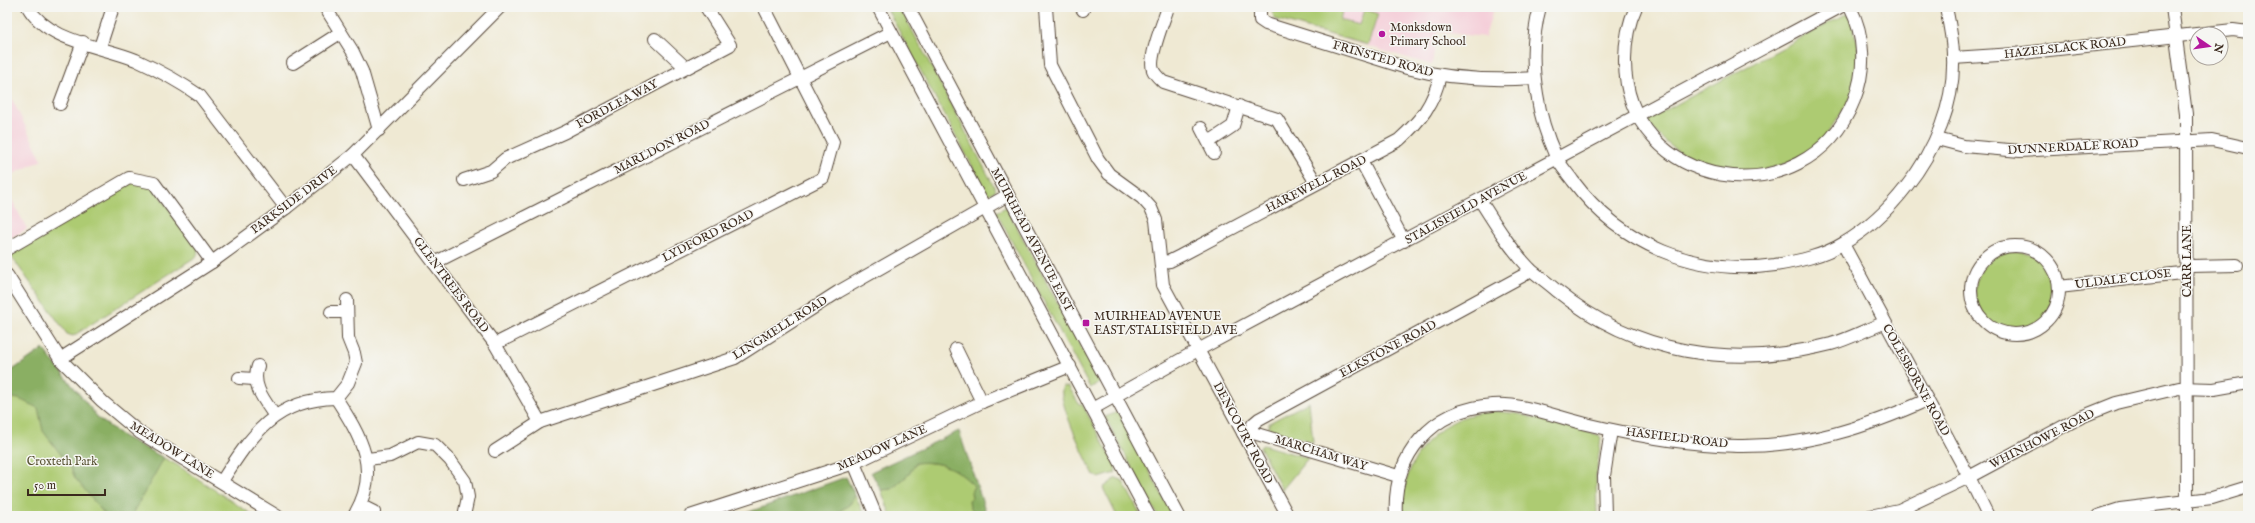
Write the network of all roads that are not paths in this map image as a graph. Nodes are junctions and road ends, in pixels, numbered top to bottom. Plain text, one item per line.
1 (28, 7) edge
2 (113, 7) edge
3 (325, 7) edge
4 (500, 7) edge
5 (706, 7) edge
6 (764, 7) edge
7 (878, 7) edge
8 (908, 7) edge
9 (1047, 7) edge
10 (1168, 7) edge
11 (1260, 7) edge
12 (1540, 7) edge
13 (1636, 7) edge
14 (1840, 7) edge
15 (1850, 7) edge
16 (1946, 7) edge
17 (2172, 7) edge
18 (891, 32) junction
19 (2248, 32) edge
20 (340, 33) junction
21 (2177, 35) junction
22 (654, 39) dead end
23 (83, 42) junction
24 (100, 47) junction
25 (1953, 58) junction
26 (293, 63) dead end
27 (686, 68) junction
28 (1440, 75) junction
29 (801, 77) junction
30 (1534, 78) junction
31 (60, 104) dead end
32 (1239, 106) junction
33 (1637, 115) junction
34 (1201, 128) dead end
35 (379, 130) junction
36 (1937, 139) junction
37 (2186, 141) junction
38 (1209, 142) junction
39 (2248, 148) edge
40 (1214, 153) dead end
41 (353, 155) junction
42 (1556, 158) junction
43 (1361, 161) junction
44 (464, 180) dead end
45 (1316, 183) junction
46 (1008, 195) junction
47 (1480, 200) junction
48 (986, 207) junction
49 (286, 208) junction
50 (1404, 241) junction
51 (1843, 244) junction
52 (7, 249) edge
53 (212, 262) junction
54 (1161, 262) junction
55 (434, 263) junction
56 (2237, 265) dead end
57 (1530, 269) junction
58 (2187, 269) junction
59 (7, 275) edge
60 (2059, 287) junction
61 (331, 312) dead end
62 (1884, 322) junction
63 (495, 344) junction
64 (956, 349) dead end
65 (1198, 350) junction
66 (60, 359) junction
67 (258, 366) dead end
68 (1070, 366) junction
69 (239, 378) dead end
70 (254, 379) junction
71 (2248, 383) edge
72 (2187, 388) junction
73 (1116, 395) junction
74 (336, 398) junction
75 (1928, 400) junction
76 (982, 402) junction
77 (1092, 409) junction
78 (274, 416) junction
79 (540, 422) junction
80 (1611, 430) junction
81 (1247, 432) junction
82 (495, 451) dead end
83 (368, 459) junction
84 (854, 463) junction
85 (1398, 476) junction
86 (1969, 477) junction
87 (222, 481) junction
88 (2248, 487) edge
89 (2187, 501) junction
90 (374, 512) dead end
91 (277, 516) edge
92 (464, 516) edge
93 (690, 516) edge
94 (876, 516) edge
95 (1149, 516) edge
96 (1179, 516) edge
97 (1288, 516) edge
98 (1396, 516) edge
99 (1605, 516) edge
100 (1870, 516) edge
101 (1988, 516) edge
102 (2098, 516) edge
103 (2187, 516) edge

1 - 23 street
2 - 24 street
3 - 20 street
4 - 35 street, PARKSIDE DRIVE
5 - 27 street, FORDLEA WAY
6 - 29 street, LYDFORD ROAD
7 - 18 street, MUIRHEAD AVENUE EAST
8 - 46 street, MUIRHEAD AVENUE EAST
9 - 54 street, DENCOURT ROAD
10 - 32 street
11 - 28 street, FRINSTED ROAD
12 - 30 street
13 - 33 street
14 - 33 street, STALISFIELD AVENUE
15 - 33 street
16 - 25 street
17 - 21 street, CARR LANE
18 - 29 street, MARLDON ROAD
18 - 48 street, MUIRHEAD AVENUE EAST
19 - 21 street, HAZELSLACK ROAD
20 - 26 street
20 - 35 street
21 - 25 street, HAZELSLACK ROAD
21 - 37 street, CARR LANE
22 - 27 street
23 - 24 street
23 - 31 street
24 - 49 street
25 - 36 street
27 - 44 street, FORDLEA WAY
28 - 30 street, FRINSTED ROAD
28 - 43 street, HAREWELL ROAD
29 - 55 street, MARLDON ROAD
29 - 63 street, LYDFORD ROAD
30 - 42 street
32 - 38 street
32 - 45 street
33 - 42 street, STALISFIELD AVENUE
34 - 38 street
35 - 41 street, PARKSIDE DRIVE
36 - 37 street, DUNNERDALE ROAD
36 - 51 street
37 - 39 street, DUNNERDALE ROAD
37 - 58 street, CARR LANE
38 - 40 street
41 - 49 street, PARKSIDE DRIVE
41 - 55 street, GLENTREES ROAD
42 - 47 street, STALISFIELD AVENUE
42 - 51 street
43 - 45 street, HAREWELL ROAD
43 - 50 street
45 - 54 street, HAREWELL ROAD
46 - 48 street, LINGMELL ROAD
46 - 73 street, MUIRHEAD AVENUE EAST
47 - 50 street, STALISFIELD AVENUE
47 - 57 street
48 - 68 street, MUIRHEAD AVENUE EAST
48 - 79 street, LINGMELL ROAD
49 - 53 street, PARKSIDE DRIVE
50 - 65 street, STALISFIELD AVENUE
51 - 62 street, COLESBORNE ROAD
52 - 53 street
53 - 66 street, PARKSIDE DRIVE
54 - 65 street, DENCOURT ROAD
55 - 63 street, GLENTREES ROAD
56 - 58 street, ULDALE CLOSE
57 - 62 street
57 - 81 street, ELKSTONE ROAD
58 - 60 street, ULDALE CLOSE
58 - 72 street, CARR LANE
59 - 66 street, MEADOW LANE
60 - 60 street, ULDALE CLOSE
61 - 74 street
62 - 75 street, COLESBORNE ROAD
63 - 79 street, GLENTREES ROAD
64 - 76 street
65 - 73 street, STALISFIELD AVENUE
65 - 81 street, DENCOURT ROAD
66 - 87 street, MEADOW LANE
67 - 70 street
68 - 76 street, MEADOW LANE
68 - 77 street, MUIRHEAD AVENUE EAST
69 - 70 street
70 - 78 street
71 - 72 street, WHINHOWE ROAD
72 - 86 street, WHINHOWE ROAD
72 - 89 street, CARR LANE
73 - 77 street, STALISFIELD AVENUE
73 - 96 street, MUIRHEAD AVENUE EAST
74 - 78 street
74 - 83 street
75 - 80 street, HASFIELD ROAD
75 - 86 street, COLESBORNE ROAD
76 - 84 street, MEADOW LANE
77 - 95 street, MUIRHEAD AVENUE EAST
78 - 87 street
79 - 82 street, LINGMELL ROAD
80 - 85 street, HASFIELD ROAD
80 - 99 street
81 - 85 street, MARCHAM WAY
81 - 97 street, DENCOURT ROAD
83 - 90 street
83 - 92 street
84 - 93 street, MEADOW LANE
84 - 94 street
85 - 98 street
86 - 100 street, WHINHOWE ROAD
86 - 101 street, COLESBORNE ROAD
87 - 91 street, MEADOW LANE
88 - 89 street
89 - 102 street
89 - 103 street, CARR LANE

